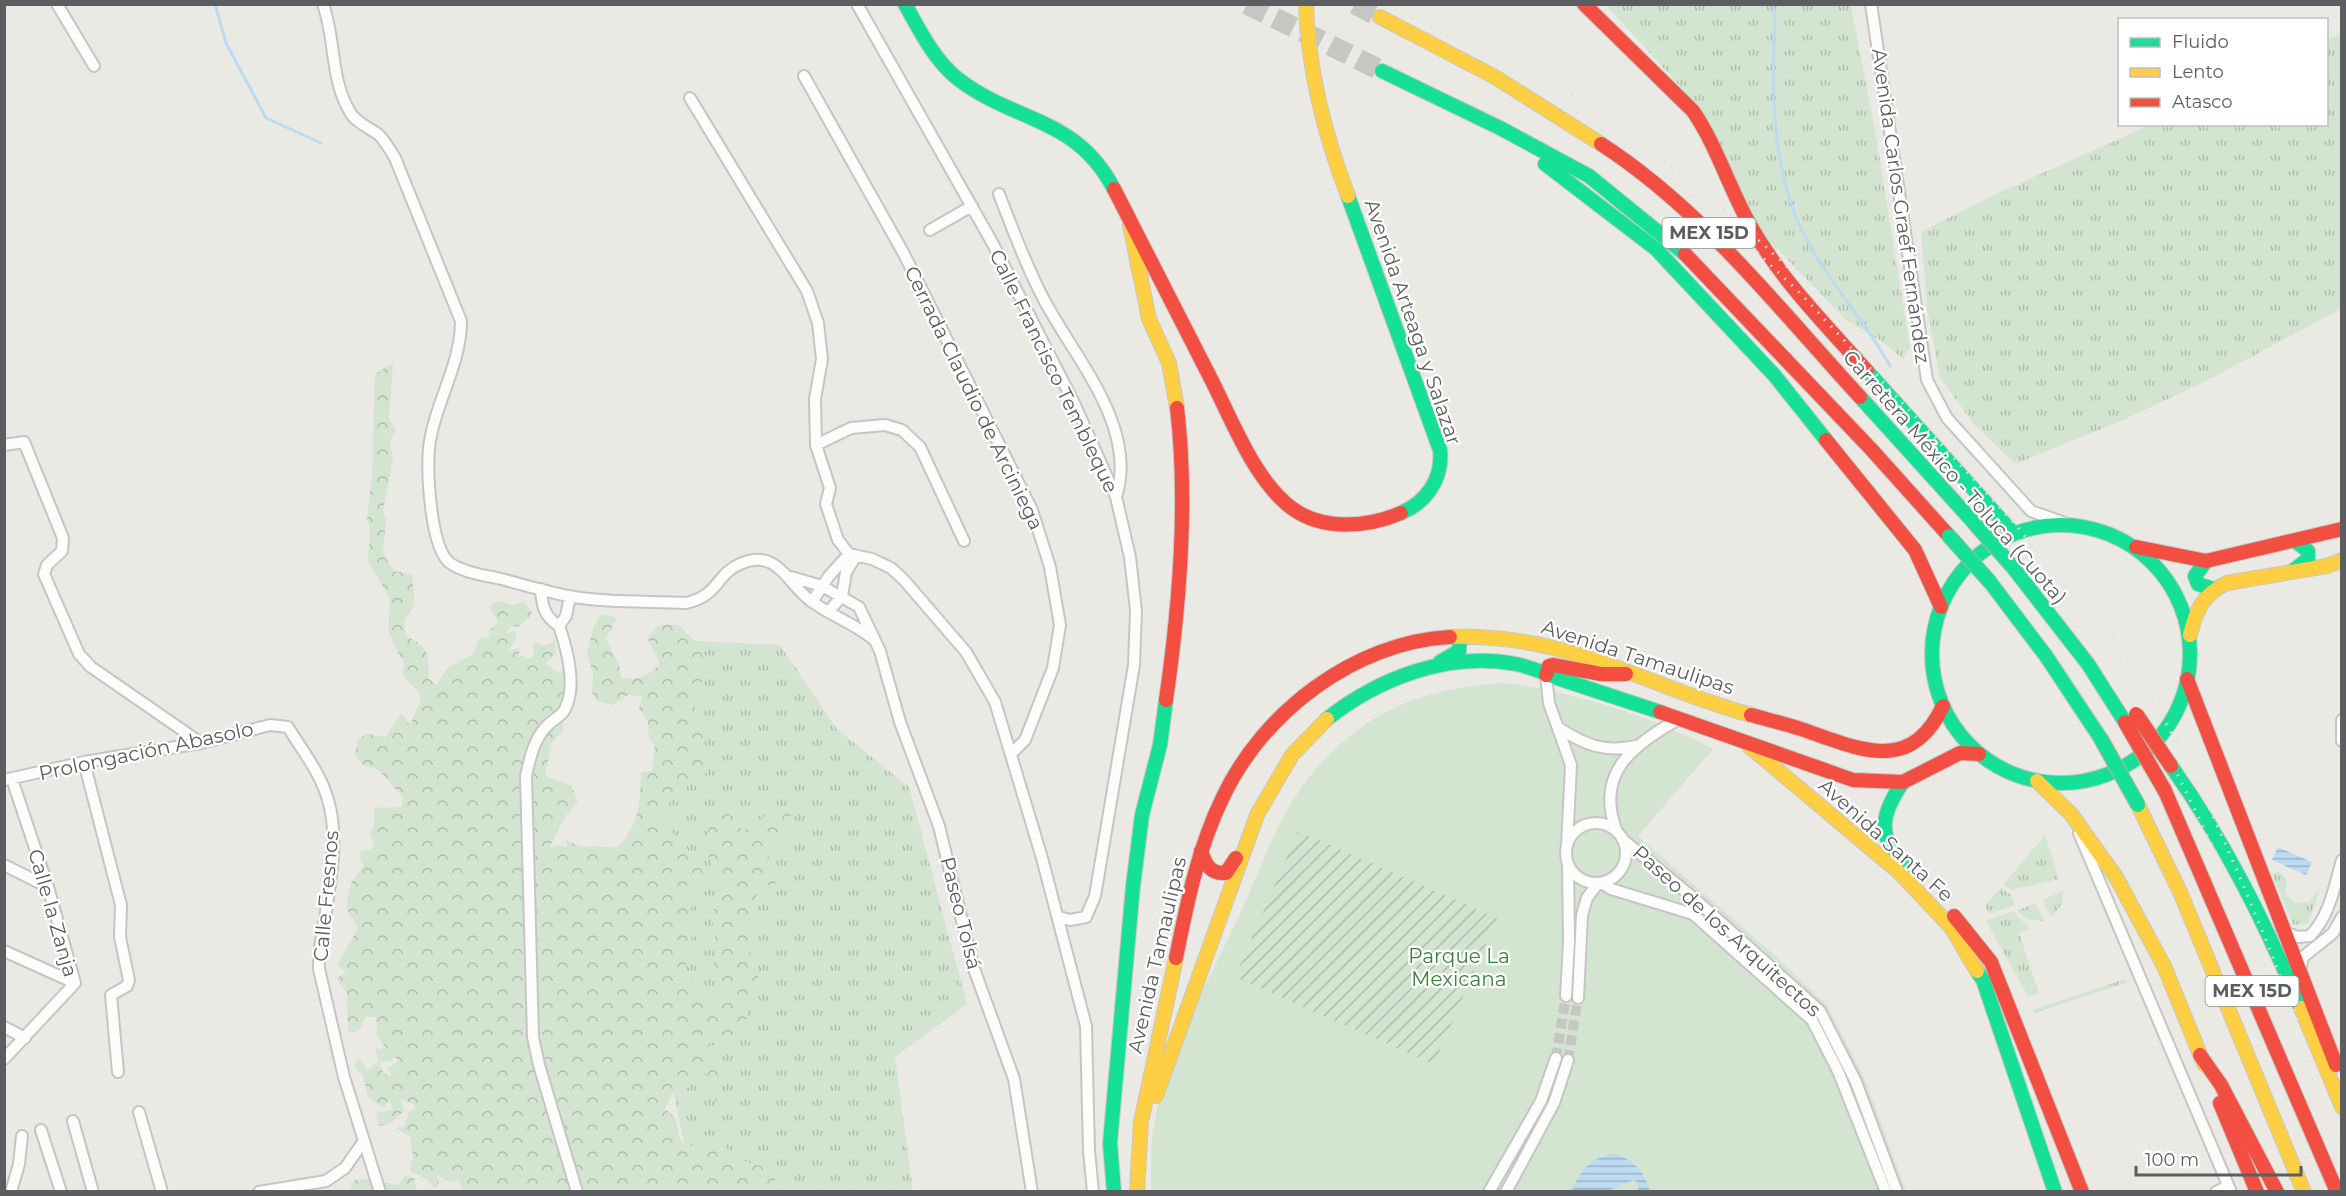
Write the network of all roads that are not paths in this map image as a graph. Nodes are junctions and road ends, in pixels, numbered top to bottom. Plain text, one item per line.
1 (57, 4) edge
2 (323, 4) edge
3 (857, 4) edge
4 (905, 4) edge
5 (1306, 4) edge
6 (1584, 4) edge
7 (1872, 4) edge
8 (1380, 17) tunnel mouth
9 (94, 66) dead end
10 (1382, 71) tunnel mouth
11 (804, 76) dead end
12 (690, 98) dead end
13 (1500, 128) junction
14 (999, 194) dead end
15 (972, 206) junction
16 (1128, 216) junction
17 (930, 230) dead end
18 (1173, 309) junction
19 (1149, 319) junction
20 (4, 445) edge
21 (816, 445) junction
22 (1116, 497) junction
23 (2068, 524) junction
24 (2342, 529) edge
25 (2013, 533) junction
26 (964, 540) dead end
27 (2295, 541) junction
28 (2134, 547) junction
29 (852, 555) junction
30 (2342, 560) edge
31 (2206, 561) junction
32 (2291, 572) junction
33 (791, 577) junction
34 (822, 586) junction
35 (541, 589) junction
36 (2213, 589) junction
37 (570, 596) junction
38 (842, 596) junction
39 (812, 602) junction
40 (1941, 607) junction
41 (829, 611) junction
42 (559, 626) junction
43 (1461, 638) junction
44 (873, 639) junction
45 (2189, 640) junction
46 (1426, 668) junction
47 (1635, 673) junction
48 (1546, 675) junction
49 (2187, 680) junction
50 (1943, 706) junction
51 (2131, 718) junction
52 (1679, 719) junction
53 (2342, 720) edge
54 (288, 727) joint
55 (1559, 728) junction
56 (1740, 739) junction
57 (2342, 741) edge
58 (201, 742) junction
59 (1635, 746) junction
60 (1012, 753) junction
61 (1979, 754) junction
62 (84, 762) junction
63 (8, 780) edge
64 (2037, 781) junction
65 (1903, 782) junction
66 (2071, 814) junction
67 (1257, 815) junction
68 (1620, 836) junction
69 (1568, 846) junction
70 (1201, 851) junction
71 (2342, 860) edge
72 (1568, 863) junction
73 (4, 865) edge
74 (1600, 883) junction
75 (48, 887) junction
76 (1059, 917) junction
77 (2342, 917) edge
78 (2282, 931) junction
79 (4, 951) edge
80 (1176, 956) junction
81 (2299, 974) junction
82 (1197, 980) junction
83 (75, 983) junction
84 (7, 1032) edge
85 (25, 1038) junction
86 (2200, 1054) junction
87 (1556, 1058) tunnel mouth
88 (4, 1059) edge
89 (1568, 1060) tunnel mouth
90 (118, 1072) dead end
91 (2342, 1078) edge
92 (2342, 1107) edge
93 (139, 1112) dead end
94 (73, 1121) dead end
95 (41, 1130) dead end
96 (22, 1136) dead end
97 (363, 1142) junction
98 (2229, 1189) edge
99 (11, 1191) edge
100 (61, 1191) edge
101 (93, 1191) edge
102 (162, 1191) edge
103 (259, 1191) edge
104 (380, 1191) edge
105 (578, 1191) edge
106 (1032, 1191) edge
107 (1093, 1191) edge
108 (1114, 1191) edge
109 (1137, 1191) edge
110 (1145, 1191) edge
111 (1489, 1191) edge
112 (1506, 1191) edge
113 (1886, 1191) edge
114 (1897, 1191) edge
115 (2055, 1191) edge
116 (2082, 1191) edge
117 (2216, 1191) edge
118 (2257, 1191) edge
119 (2277, 1191) edge
120 (2304, 1191) edge
121 (2337, 1191) edge

1 - 9 street
2 - 35 street, Paseo Tolsá
3 - 15 street, Calle Francisco Tembleque
4 - 16 main road, Avenida Arteaga y Salazar
5 - 18 main road, Avenida Arteaga y Salazar
6 - 25 main road
7 - 23 street, Avenida Carlos Graef Fernández
8 - 51 main road, Carretera México - Toluca (Cuota) / MEX 15D, bridge
10 - 13 main road, MEX 15D
11 - 60 street, Cerrada Claudio de Arciniega
12 - 21 street
13 - 40 main road
13 - 120 main road, MEX 15D, bridge
14 - 22 street
15 - 17 street
15 - 22 street, Calle Francisco Tembleque
16 - 18 main road, Avenida Arteaga y Salazar
16 - 19 main road, Avenida Tamaulipas
18 - 19 main road
19 - 108 main road, Avenida Tamaulipas
20 - 58 street
21 - 26 street
21 - 29 street
22 - 76 street, Calle Francisco Tembleque
23 - 25 main road
23 - 28 main road
24 - 27 main road
25 - 40 main road
27 - 31 main road
27 - 32 main road
28 - 31 main road
28 - 45 main road
29 - 34 street
29 - 38 street
29 - 60 street
30 - 32 main road
31 - 36 main road
32 - 36 main road
33 - 34 street, Paseo Tolsá
33 - 37 street, Paseo Tolsá
33 - 39 street, Paseo Tolsá
34 - 38 street, Paseo Tolsá
34 - 39 street
35 - 37 street, Paseo Tolsá
35 - 42 street
36 - 45 main road
37 - 42 street
38 - 41 street
38 - 44 street, Paseo Tolsá
39 - 41 street, Paseo Tolsá
40 - 50 main road
41 - 44 street, Paseo Tolsá
42 - 105 street
43 - 46 main road
43 - 47 main road, Avenida Tamaulipas
43 - 70 main road, Avenida Tamaulipas
44 - 106 street, Paseo Tolsá
45 - 49 main road
46 - 48 main road, Avenida Tamaulipas
46 - 67 main road, Avenida Tamaulipas
47 - 48 main road
47 - 50 main road, Avenida Tamaulipas
48 - 52 main road, Avenida Tamaulipas
48 - 55 street
49 - 64 main road
49 - 78 main road
50 - 61 main road
51 - 92 main road, bridge
51 - 121 main road, MEX 15D, bridge
52 - 56 main road, Avenida Tamaulipas
52 - 59 street
53 - 57 street
54 - 58 street, Prolongación Abasolo
54 - 97 street, Calle Fresnos
55 - 59 street
55 - 69 street
56 - 65 main road, Avenida Tamaulipas
56 - 115 main road, Avenida Santa Fe
58 - 62 street, Prolongación Abasolo
59 - 68 street
60 - 76 street
61 - 64 main road
61 - 65 main road, Avenida Tamaulipas
62 - 63 street, Prolongación Abasolo
62 - 90 street
63 - 75 street, Calle la Zanja
64 - 66 main road
65 - 116 main road, Avenida Santa Fe
66 - 86 main road
66 - 98 street
67 - 70 main road
67 - 82 main road, Avenida Tamaulipas
68 - 69 street
68 - 74 street
68 - 114 street, Paseo de los Arquitectos
69 - 72 street
70 - 80 main road, Avenida Tamaulipas
71 - 78 street
72 - 74 street
72 - 74 street
73 - 75 street
74 - 113 street, Paseo de los Arquitectos
75 - 83 street, Calle la Zanja
76 - 107 street
77 - 81 street
78 - 81 main road
79 - 83 street
80 - 82 main road
80 - 109 main road, Avenida Tamaulipas
81 - 91 main road
82 - 110 main road, Avenida Tamaulipas
83 - 85 street, Calle la Zanja
84 - 85 street
85 - 88 street, Calle la Zanja
86 - 118 main road
86 - 119 main road
87 - 111 street
89 - 112 street
93 - 102 street
94 - 101 street
95 - 100 street
96 - 99 street
97 - 103 street
97 - 104 street
98 - 117 street

